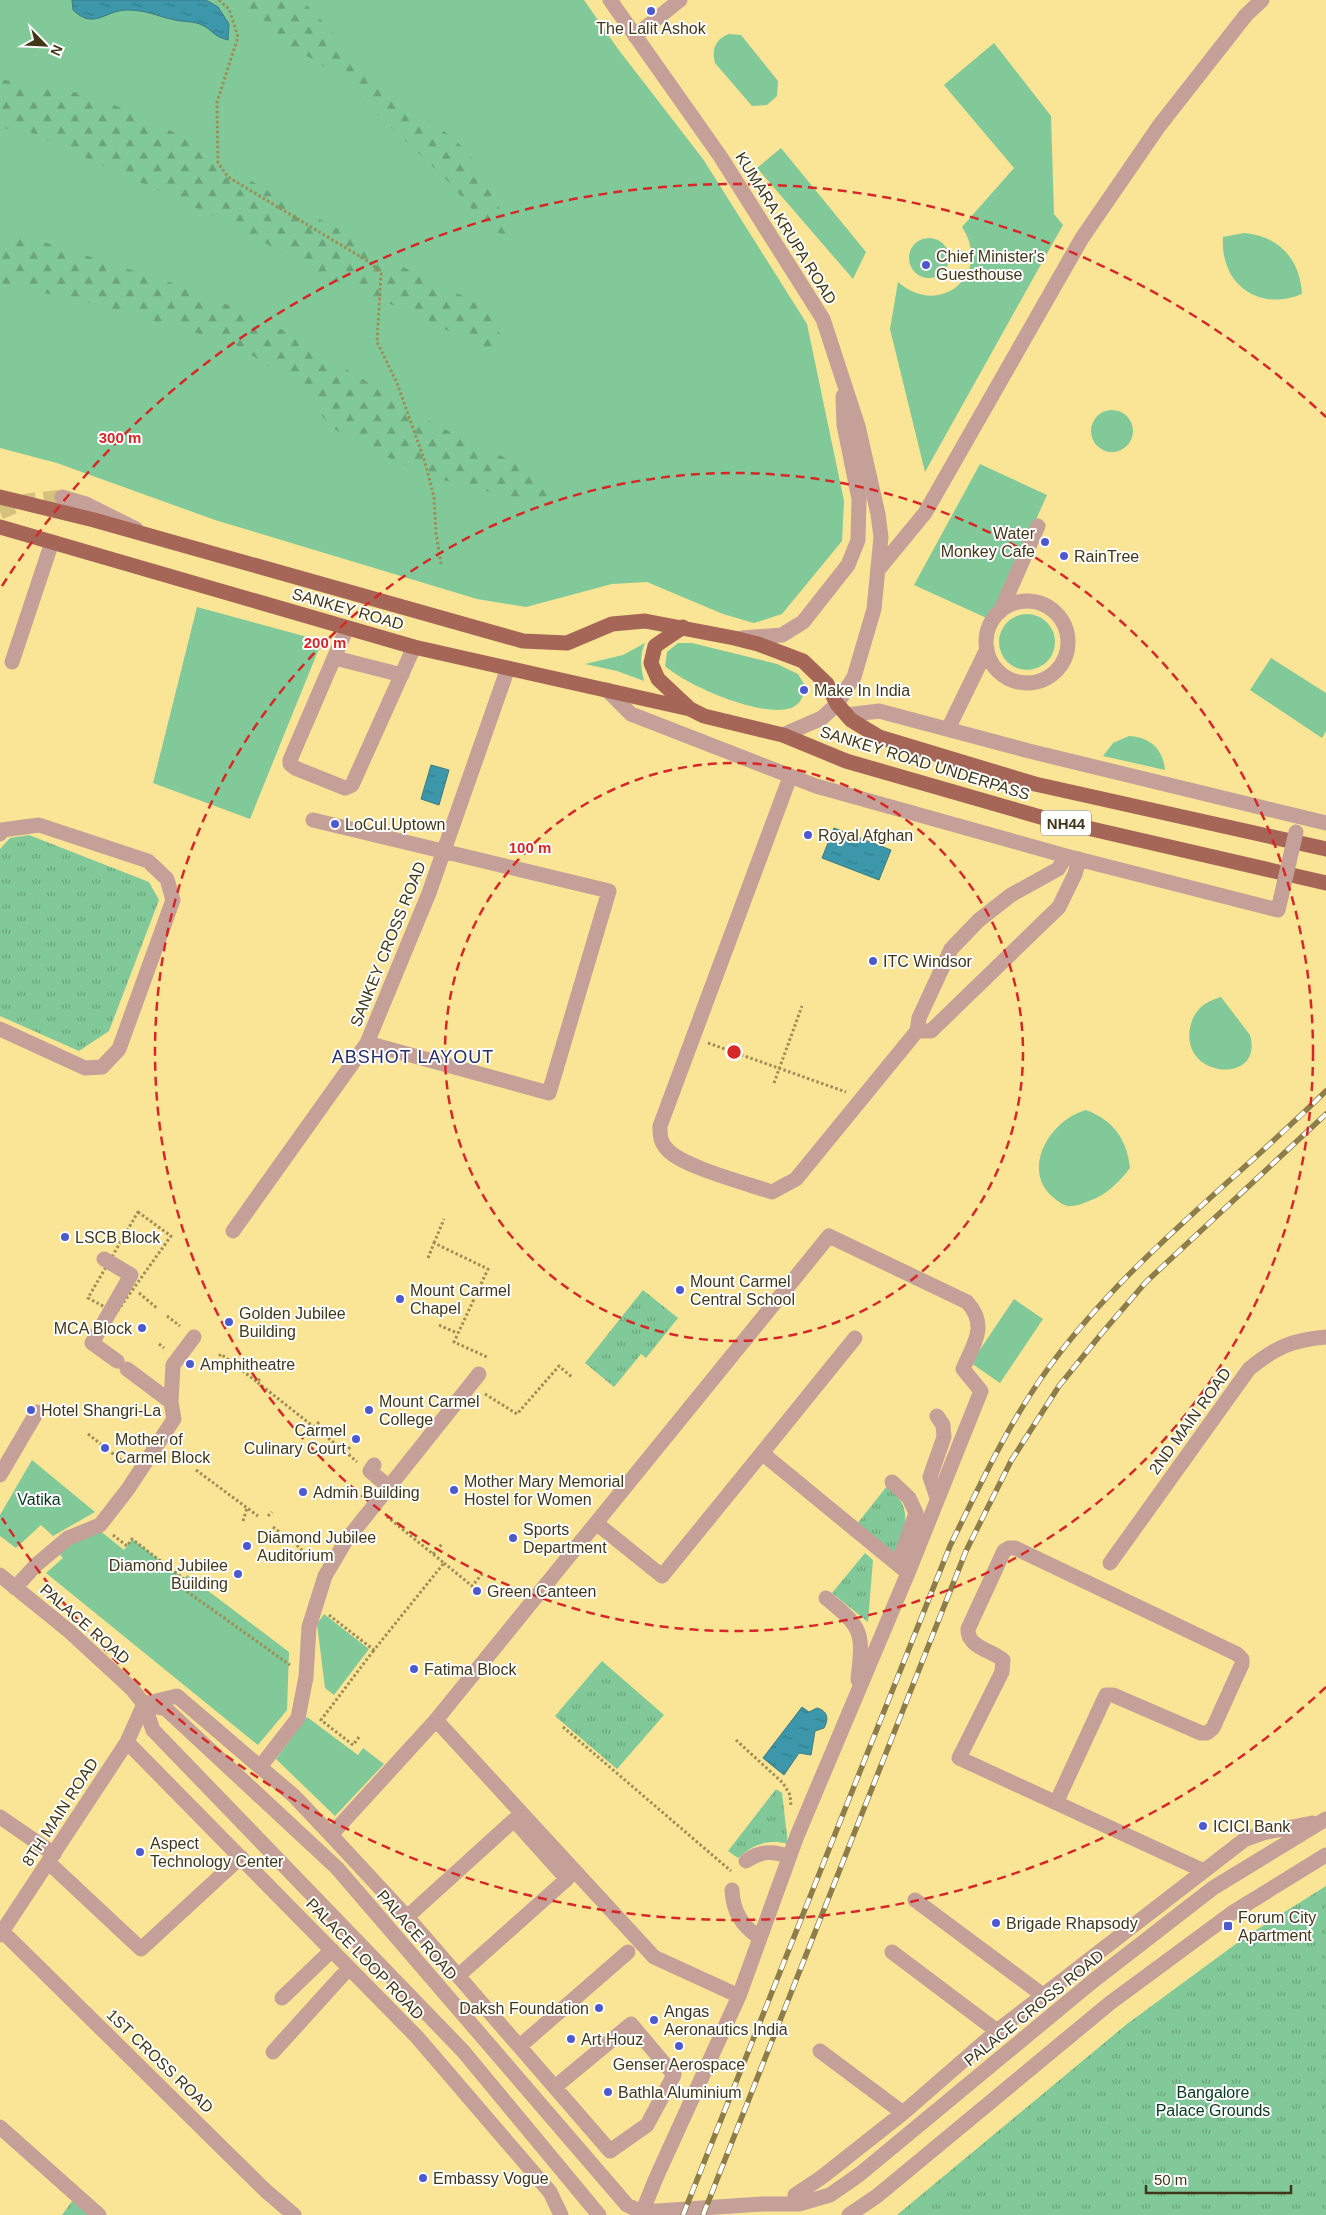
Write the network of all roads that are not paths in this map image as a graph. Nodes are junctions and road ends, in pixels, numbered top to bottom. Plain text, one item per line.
1 (610, 0) edge
2 (680, 0) edge
3 (1262, 0) edge
4 (634, 36) junction
5 (842, 379) junction
6 (0, 497) edge
7 (62, 497) tunnel mouth
8 (1038, 526) dead end
9 (0, 527) edge
10 (20, 532) junction
11 (147, 535) junction
12 (0, 537) edge
13 (52, 542) junction
14 (878, 570) junction
15 (1000, 612) junction
16 (683, 627) junction
17 (347, 628) junction
18 (734, 638) junction
19 (414, 647) junction
20 (987, 649) junction
21 (335, 658) junction
22 (12, 662) dead end
23 (508, 668) junction
24 (402, 675) junction
25 (607, 690) junction
26 (690, 709) junction
27 (842, 710) junction
28 (948, 729) junction
29 (783, 735) junction
30 (790, 777) junction
31 (1299, 816) junction
32 (313, 820) dead end
33 (1326, 823) edge
34 (1, 831) edge
35 (1323, 849) edge
36 (444, 851) junction
37 (1072, 858) junction
38 (1319, 881) edge
39 (0, 1029) edge
40 (917, 1031) junction
41 (367, 1042) junction
42 (233, 1231) dead end
43 (104, 1259) dead end
44 (1326, 1337) edge
45 (194, 1338) dead end
46 (855, 1338) dead end
47 (475, 1380) road end
48 (171, 1402) junction
49 (37, 1412) dead end
50 (937, 1416) dead end
51 (762, 1453) junction
52 (374, 1465) dead end
53 (0, 1475) edge
54 (892, 1482) dead end
55 (389, 1487) junction
56 (937, 1498) junction
57 (596, 1523) junction
58 (1110, 1563) dead end
59 (903, 1569) junction
60 (0, 1575) edge
61 (15, 1588) junction
62 (826, 1598) dead end
63 (856, 1696) junction
64 (144, 1704) junction
65 (436, 1720) junction
66 (128, 1742) junction
67 (260, 1767) junction
68 (1056, 1803) junction
69 (0, 1818) edge
70 (1324, 1820) edge
71 (331, 1835) junction
72 (1326, 1855) edge
73 (241, 1857) junction
74 (789, 1857) junction
75 (51, 1858) junction
76 (746, 1861) dead end
77 (1204, 1870) junction
78 (732, 1890) dead end
79 (915, 1900) dead end
80 (407, 1917) junction
81 (1, 1933) edge
82 (760, 1938) junction
83 (332, 1950) junction
84 (628, 1952) dead end
85 (892, 1952) dead end
86 (349, 1968) junction
87 (458, 1976) junction
88 (739, 1996) junction
89 (1044, 1996) junction
90 (282, 1998) dead end
91 (997, 2031) junction
92 (520, 2046) junction
93 (820, 2050) dead end
94 (273, 2052) dead end
95 (555, 2087) junction
96 (903, 2113) junction
97 (0, 2127) edge
98 (795, 2195) dead end
99 (625, 2210) edge
100 (737, 2210) edge
101 (641, 2214) edge
102 (99, 2215) edge
103 (294, 2215) edge
104 (561, 2215) edge
105 (599, 2215) edge
106 (849, 2215) edge

1 - 4 street, KUMARA KRUPA ROAD
2 - 4 street
3 - 14 street
4 - 5 street, KUMARA KRUPA ROAD
5 - 14 street, KUMARA KRUPA ROAD
5 - 18 street
6 - 11 main road, SANKEY ROAD
7 - 11 street
8 - 15 street
9 - 10 main road, SANKEY ROAD
10 - 12 street
10 - 13 main road, SANKEY ROAD
11 - 16 main road, SANKEY ROAD
13 - 17 main road, SANKEY ROAD
13 - 22 street
14 - 27 street, KUMARA KRUPA ROAD
15 - 20 street
15 - 20 street
16 - 18 main road, SANKEY ROAD
16 - 26 main road, SANKEY ROAD
17 - 19 main road, SANKEY ROAD
17 - 21 street
18 - 27 main road, SANKEY ROAD
19 - 23 main road, SANKEY ROAD
19 - 24 street
20 - 28 street
21 - 24 street
21 - 24 street
23 - 25 main road, SANKEY ROAD
23 - 36 street, SANKEY CROSS ROAD
25 - 26 main road, SANKEY ROAD
25 - 30 street
26 - 29 main road, SANKEY ROAD
27 - 28 street
27 - 29 street
27 - 35 main road, SANKEY ROAD UNDERPASS / NH44
28 - 31 street
29 - 38 main road, SANKEY ROAD UNDERPASS / NH44
30 - 37 street
30 - 40 street
31 - 33 street
31 - 37 street, bridge
32 - 36 street
34 - 39 street
36 - 41 street, SANKEY CROSS ROAD
36 - 41 street
37 - 40 street
37 - 40 street
41 - 42 street, SANKEY CROSS ROAD
43 - 48 street
44 - 58 street, 2ND MAIN ROAD
45 - 48 street
46 - 51 street
47 - 55 street
48 - 61 street
49 - 53 street
50 - 56 street
51 - 57 street
51 - 59 street
52 - 55 street
54 - 59 street
55 - 67 street
56 - 57 street
56 - 59 street
57 - 65 street
59 - 63 street
60 - 61 street, PALACE ROAD
61 - 64 street, PALACE ROAD
62 - 63 street
63 - 74 street
64 - 66 street, 8TH MAIN ROAD
64 - 67 street
64 - 99 street, PALACE ROAD
64 - 105 street, PALACE ROAD
65 - 71 street
65 - 88 street
66 - 73 street, PALACE LOOP ROAD
66 - 75 street, 8TH MAIN ROAD
67 - 71 street
68 - 68 street
68 - 77 street
69 - 75 street
70 - 77 street
70 - 100 street, PALACE CROSS ROAD
71 - 80 street
72 - 106 street
73 - 75 street
73 - 83 street, PALACE LOOP ROAD
74 - 76 street
74 - 82 street
75 - 81 street, 8TH MAIN ROAD
77 - 89 street
78 - 82 street
79 - 89 street
80 - 87 street
80 - 87 street
81 - 103 street, 1ST CROSS ROAD
82 - 88 street
83 - 86 street, PALACE LOOP ROAD
83 - 90 street
84 - 92 street
85 - 91 street
86 - 94 street
86 - 104 street, PALACE LOOP ROAD
87 - 92 street
88 - 101 street
89 - 91 street
91 - 96 street
92 - 95 street
93 - 96 street
95 - 95 street
96 - 98 street
97 - 102 street
99 - 101 street, PALACE ROAD
100 - 101 street, PALACE CROSS ROAD

